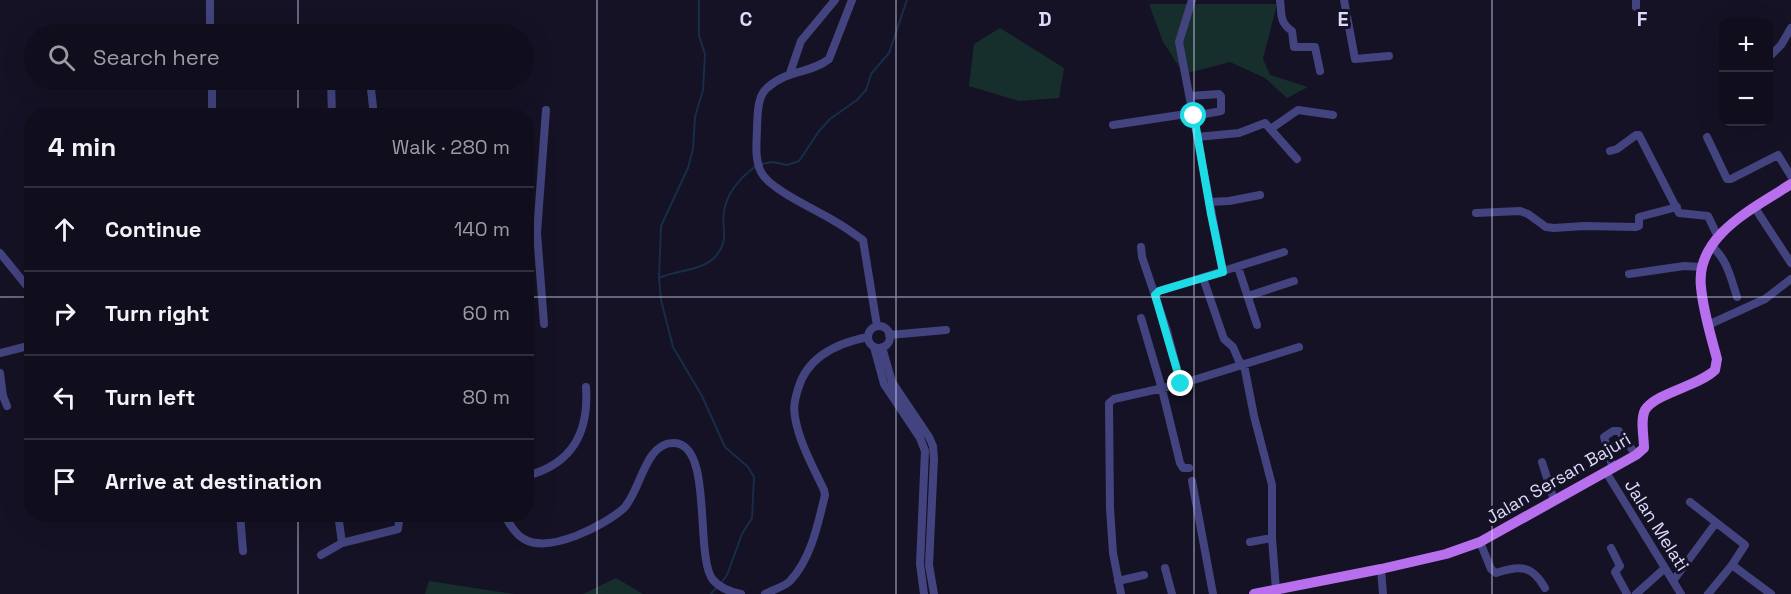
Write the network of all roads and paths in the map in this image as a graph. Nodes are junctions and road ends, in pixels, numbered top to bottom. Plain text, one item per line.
1 (210, 0) edge
2 (835, 0) edge
3 (1192, 0) edge
4 (1280, 0) edge
5 (1344, 0) edge
6 (849, 2) edge
7 (210, 24) edge
8 (1791, 28) edge
9 (1773, 53) edge
10 (1389, 56) dead end
11 (1320, 71) dead end
12 (790, 73) junction
13 (212, 90) edge
14 (331, 90) edge
15 (371, 90) edge
16 (1190, 96) junction
17 (212, 108) edge
18 (332, 108) edge
19 (373, 108) edge
20 (546, 110) dead end
21 (1193, 114) junction
22 (1333, 115) dead end
23 (1113, 125) dead end
24 (1272, 128) junction
25 (1197, 137) junction
26 (1707, 137) dead end
27 (1610, 151) dead end
28 (1297, 159) dead end
29 (1791, 177) edge
30 (1791, 184) edge
31 (1260, 195) dead end
32 (1209, 202) junction
33 (1677, 207) junction
34 (1755, 208) junction
35 (1476, 213) dead end
36 (537, 233) junction
37 (534, 234) edge
38 (1715, 242) junction
39 (1141, 247) dead end
40 (1284, 252) dead end
41 (0, 253) edge
42 (1791, 263) edge
43 (1238, 267) junction
44 (1702, 267) junction
45 (1223, 272) junction
46 (1629, 274) dead end
47 (1203, 278) junction
48 (1791, 279) edge
49 (1294, 281) dead end
50 (24, 283) edge
51 (1155, 295) junction
52 (1248, 296) junction
53 (1737, 297) dead end
54 (1142, 318) dead end
55 (544, 324) dead end
56 (1257, 325) dead end
57 (1708, 325) junction
58 (877, 326) junction
59 (946, 330) dead end
60 (889, 335) junction
61 (868, 337) junction
62 (24, 347) edge
63 (878, 347) junction
64 (1299, 347) dead end
65 (0, 353) edge
66 (1244, 365) junction
67 (0, 372) edge
68 (1181, 384) junction
69 (586, 387) dead end
70 (1162, 389) junction
71 (7, 406) dead end
72 (1636, 455) junction
73 (1542, 462) dead end
74 (1189, 468) dead end
75 (1609, 471) junction
76 (534, 474) edge
77 (1192, 482) dead end
78 (928, 491) junction
79 (1554, 500) junction
80 (1690, 502) dead end
81 (241, 522) edge
82 (339, 522) edge
83 (399, 522) edge
84 (509, 522) edge
85 (1715, 524) junction
86 (1272, 538) junction
87 (1250, 542) dead end
88 (1480, 542) junction
89 (342, 543) junction
90 (1611, 548) dead end
91 (243, 550) dead end
92 (321, 555) dead end
93 (1732, 565) junction
94 (1165, 568) dead end
95 (1665, 568) junction
96 (1381, 569) junction
97 (1144, 575) dead end
98 (1673, 580) junction
99 (1118, 581) junction
100 (1545, 588) dead end
101 (1276, 590) junction
102 (1292, 591) edge
103 (741, 594) edge
104 (765, 594) edge
105 (924, 594) edge
106 (934, 594) edge
107 (1121, 594) edge
108 (1172, 594) edge
109 (1213, 594) edge
110 (1254, 594) edge
111 (1383, 594) edge
112 (1627, 594) edge
113 (1636, 594) edge
114 (1681, 594) edge
115 (1708, 594) edge
116 (1771, 594) edge

1 - 7 street
2 - 12 street
3 - 16 street
4 - 11 street
5 - 10 street
6 - 12 street
8 - 9 street
12 - 58 street
13 - 17 street
14 - 18 street
15 - 19 street
16 - 21 street
16 - 21 street
20 - 36 street
21 - 23 street
21 - 25 street
22 - 24 street
24 - 25 street
24 - 28 street
25 - 32 street
26 - 29 street
27 - 33 street
30 - 34 main road, Jalan Sersan Bajuri
31 - 32 street
32 - 45 street
33 - 35 street
33 - 38 street
34 - 38 main road, Jalan Sersan Bajuri
34 - 42 street
36 - 37 street
36 - 55 street
38 - 44 main road, Jalan Sersan Bajuri
38 - 53 street
39 - 51 street
40 - 43 street
41 - 50 street
43 - 45 street
43 - 52 street
44 - 46 street
44 - 57 main road, Jalan Sersan Bajuri
45 - 47 street
47 - 51 street
47 - 66 street
48 - 57 street
49 - 52 street
51 - 68 street
52 - 56 street
54 - 70 street
57 - 72 main road, Jalan Sersan Bajuri
58 - 60 street
58 - 61 street
59 - 60 street
60 - 63 street
61 - 63 street
61 - 104 street
62 - 65 street
63 - 78 street
64 - 66 street
66 - 68 street
66 - 86 street
67 - 71 street
68 - 70 street
69 - 76 street
70 - 74 street
70 - 99 street
72 - 75 main road, Jalan Sersan Bajuri
72 - 75 street, Jalan Melati
73 - 79 street
75 - 79 main road, Jalan Sersan Bajuri
75 - 95 street, Jalan Melati
77 - 109 street
78 - 105 street
78 - 106 street
79 - 88 main road, Jalan Sersan Bajuri
80 - 85 street
81 - 91 street
82 - 89 street
83 - 89 street
84 - 103 street
85 - 93 street
85 - 98 street
86 - 87 street
86 - 101 street
88 - 96 main road, Jalan Sersan Bajuri
88 - 100 street
89 - 92 street
90 - 112 street
93 - 115 street
93 - 116 street
94 - 108 street
95 - 98 street, Jalan Melati
95 - 113 street
96 - 102 main road, Jalan Sersan Bajuri
96 - 111 street
97 - 99 street
98 - 114 street, Jalan Melati
99 - 107 street
101 - 102 main road, Jalan Sersan Bajuri
101 - 110 main road, Jalan Sersan Bajuri

